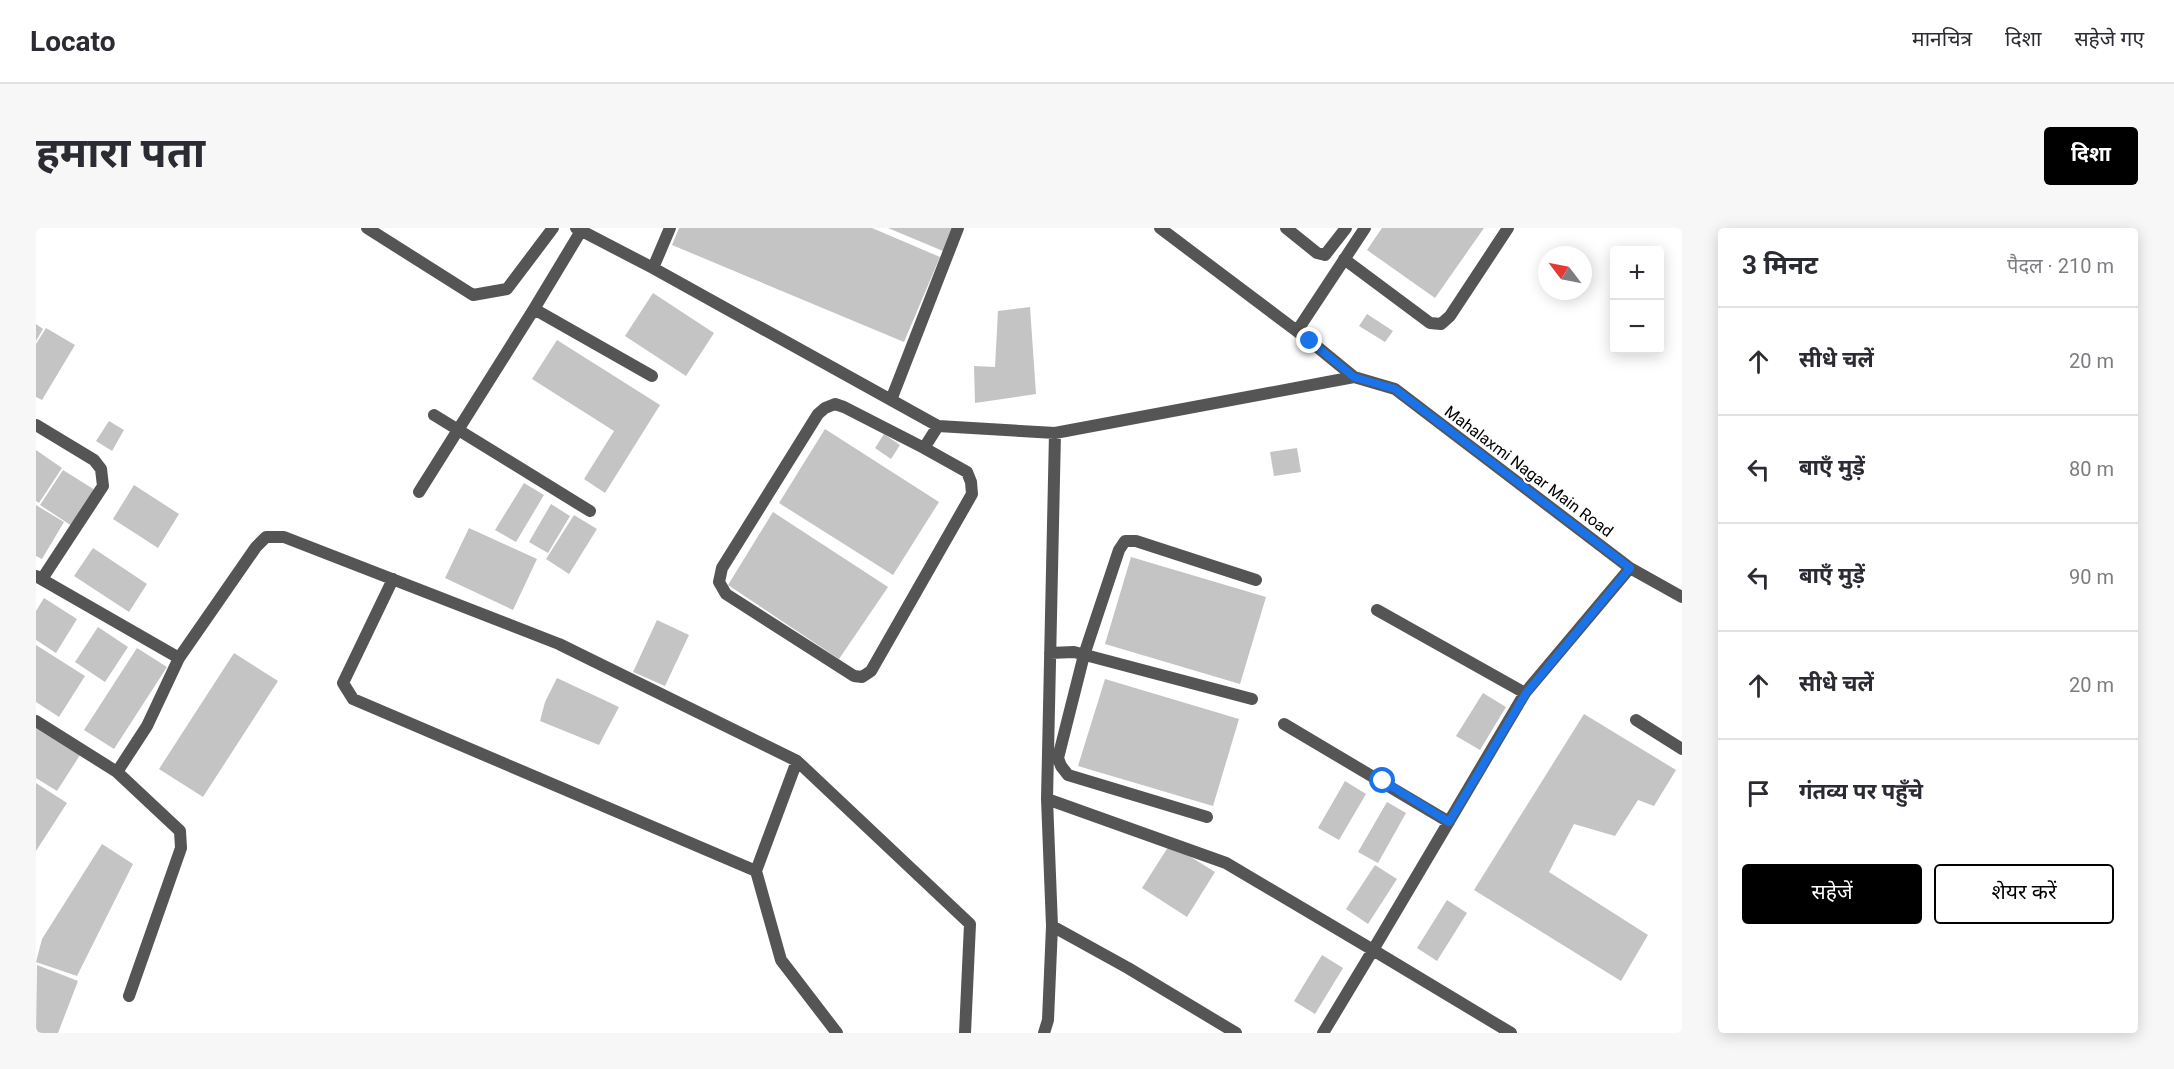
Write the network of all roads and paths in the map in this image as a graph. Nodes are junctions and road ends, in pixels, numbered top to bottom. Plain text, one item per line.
1 (367, 228) edge
2 (553, 228) edge
3 (670, 228) edge
4 (958, 228) edge
5 (1160, 228) edge
6 (1286, 228) edge
7 (1346, 228) edge
8 (1365, 228) edge
9 (1508, 228) edge
10 (578, 229) edge
11 (1344, 259) junction
12 (653, 268) junction
13 (534, 309) junction
14 (1297, 331) junction
15 (652, 376) dead end
16 (1354, 377) junction
17 (891, 400) junction
18 (434, 415) dead end
19 (36, 425) edge
20 (938, 426) junction
21 (457, 430) junction
22 (1055, 433) junction
23 (924, 448) junction
24 (419, 492) dead end
25 (590, 511) dead end
26 (1630, 568) junction
27 (39, 578) edge
28 (393, 579) junction
29 (1256, 580) dead end
30 (1682, 597) edge
31 (1377, 610) dead end
32 (1050, 653) junction
33 (1084, 655) junction
34 (179, 658) junction
35 (1526, 693) junction
36 (1252, 699) dead end
37 (1635, 720) dead end
38 (36, 721) edge
39 (1284, 724) dead end
40 (1682, 749) edge
41 (797, 761) junction
42 (117, 772) junction
43 (1047, 799) junction
44 (1207, 817) dead end
45 (1449, 822) junction
46 (756, 871) junction
47 (1052, 926) junction
48 (1374, 950) junction
49 (129, 996) dead end
50 (837, 1033) edge
51 (965, 1033) edge
52 (1044, 1033) edge
53 (1236, 1033) edge
54 (1323, 1033) edge
55 (1511, 1033) edge

1 - 2 street
3 - 12 street
4 - 17 street
5 - 14 street
6 - 7 street
8 - 11 street
9 - 11 street
10 - 12 street
10 - 13 street
11 - 14 street
12 - 17 street
13 - 15 street
13 - 21 street
14 - 16 street
16 - 22 street
16 - 26 street, Mahalaxmi Nagar Main Road
17 - 20 street
18 - 21 street
19 - 27 street
20 - 22 street
20 - 23 street
21 - 24 street
21 - 25 street
22 - 32 street
23 - 23 street
26 - 30 street, Mahalaxmi Nagar Main Road
26 - 35 street
27 - 34 street
28 - 34 street
28 - 41 street
28 - 46 street
29 - 33 street
31 - 35 street
32 - 33 street
32 - 43 street
33 - 36 street
33 - 44 street
34 - 42 street
35 - 45 street
37 - 40 street
38 - 42 street
39 - 45 street
41 - 46 street
41 - 51 street
42 - 49 street
43 - 47 street
43 - 48 street
45 - 48 street
46 - 50 street
47 - 52 street
47 - 53 street
48 - 54 street
48 - 55 street

